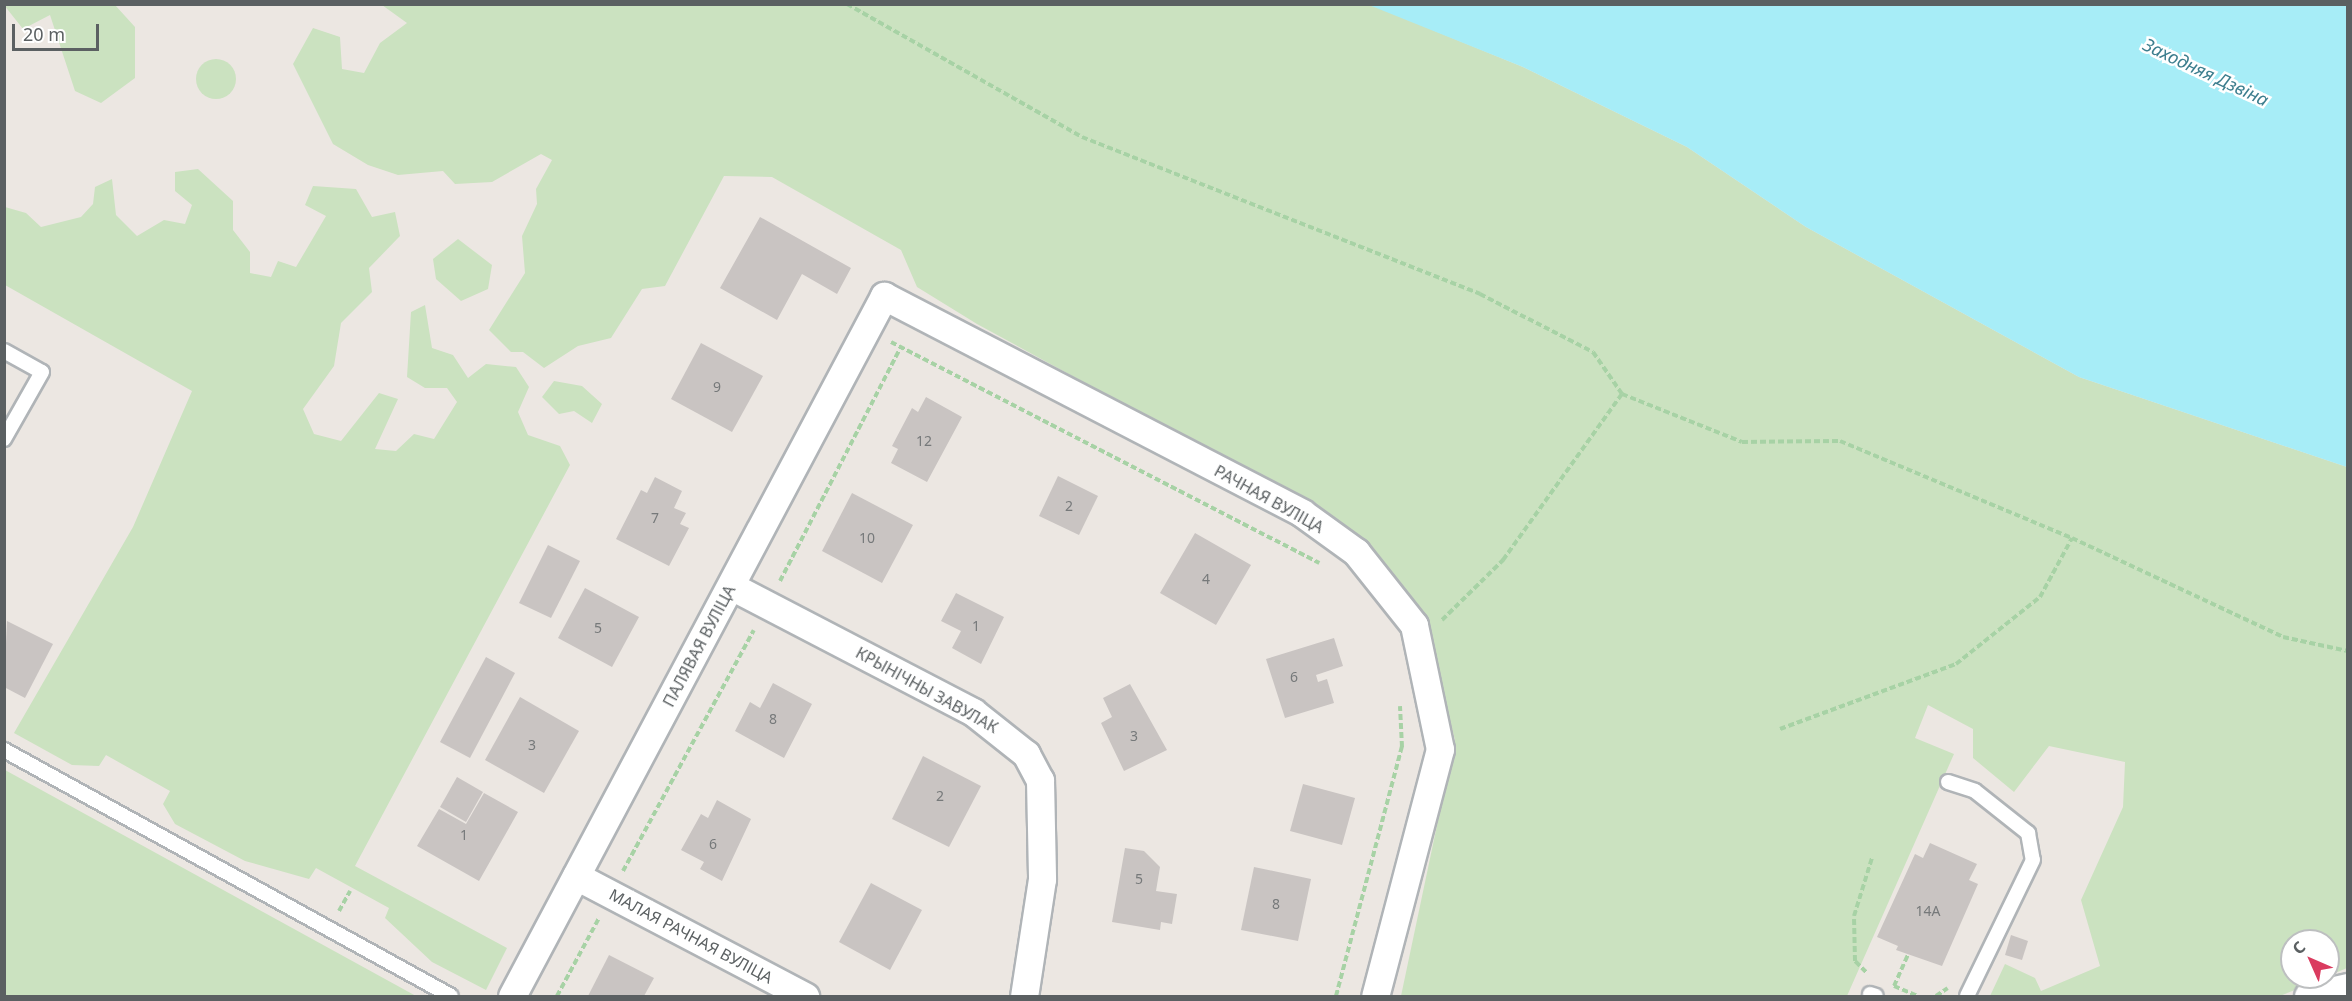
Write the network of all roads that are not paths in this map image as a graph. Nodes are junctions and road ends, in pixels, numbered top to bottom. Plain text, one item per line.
1 (884, 296) joint
2 (4, 351) edge
3 (4, 439) edge
4 (731, 586) junction
5 (4, 750) edge
6 (1948, 782) dead end
7 (576, 876) junction
8 (2348, 987) edge
9 (451, 996) edge
10 (512, 996) edge
11 (805, 996) edge
12 (1024, 996) edge
13 (1375, 996) edge
14 (1967, 996) edge
15 (2308, 996) edge

1 - 4 street, ПАЛЯВАЯ ВУЛІЦА
1 - 13 street, РАЧНАЯ ВУЛІЦА
2 - 3 lane
4 - 7 street, ПАЛЯВАЯ ВУЛІЦА
4 - 12 street, КРЫНІЧНЫ ЗАВУЛАК
5 - 9 lane
6 - 14 lane
7 - 10 street, ПАЛЯВАЯ ВУЛІЦА
7 - 11 street, МАЛАЯ РАЧНАЯ ВУЛІЦА
8 - 15 street

